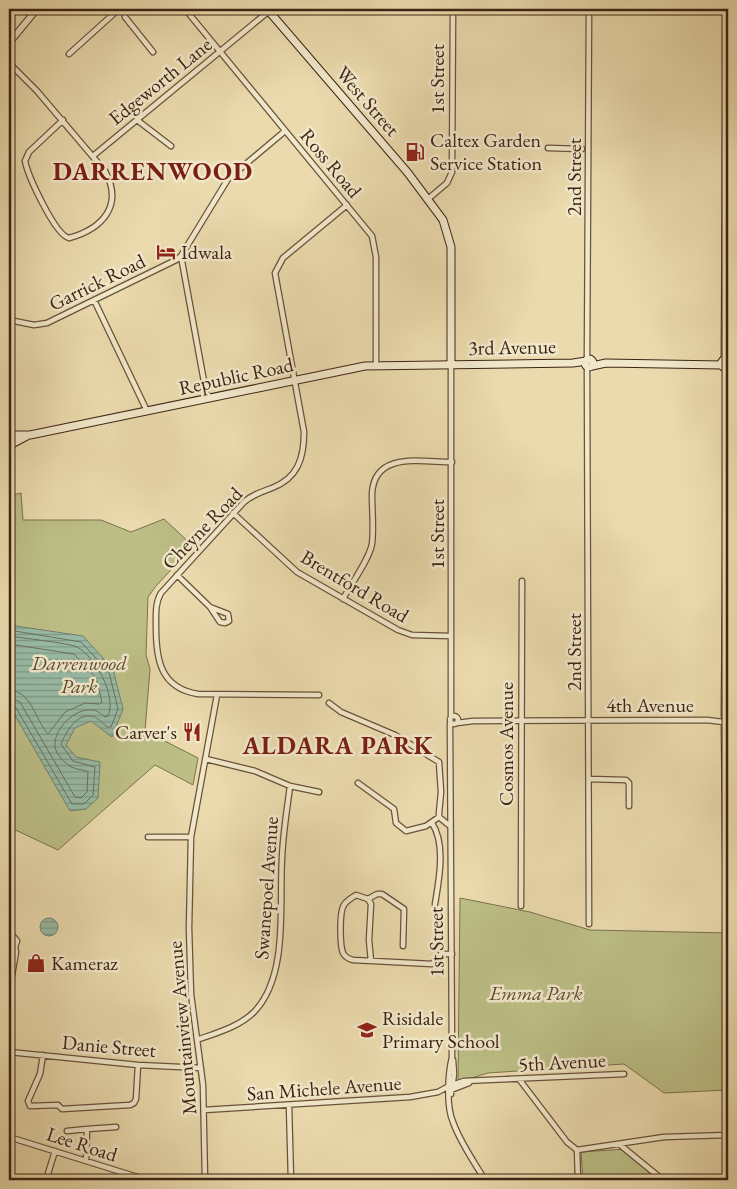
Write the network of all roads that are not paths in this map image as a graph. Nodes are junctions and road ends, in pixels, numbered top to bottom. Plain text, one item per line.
1 (37, 9) edge
2 (121, 9) edge
3 (185, 9) edge
4 (452, 9) edge
5 (589, 9) edge
6 (726, 9) edge
7 (268, 10) edge
8 (9, 43) edge
9 (154, 52) dead end
10 (220, 52) junction
11 (68, 54) dead end
12 (9, 63) edge
13 (63, 120) junction
14 (137, 120) junction
15 (285, 131) junction
16 (171, 146) dead end
17 (548, 148) dead end
18 (582, 149) dead end
19 (93, 156) junction
20 (428, 199) junction
21 (347, 205) junction
22 (181, 256) junction
23 (94, 300) junction
24 (9, 320) edge
25 (589, 363) junction
26 (726, 363) edge
27 (451, 364) junction
28 (376, 365) junction
29 (294, 380) junction
30 (207, 398) junction
31 (147, 411) junction
32 (9, 435) edge
33 (30, 435) junction
34 (10, 447) edge
35 (452, 462) junction
36 (233, 513) junction
37 (177, 575) junction
38 (522, 581) dead end
39 (343, 599) junction
40 (210, 607) junction
41 (451, 636) junction
42 (319, 694) dead end
43 (217, 695) junction
44 (330, 703) dead end
45 (726, 719) edge
46 (454, 720) junction
47 (521, 721) junction
48 (589, 721) junction
49 (206, 759) junction
50 (588, 779) junction
51 (358, 783) dead end
52 (290, 786) junction
53 (319, 792) dead end
54 (629, 806) dead end
55 (439, 817) junction
56 (432, 823) junction
57 (450, 826) junction
58 (148, 837) dead end
59 (191, 837) junction
60 (368, 899) junction
61 (435, 904) dead end
62 (520, 906) dead end
63 (726, 914) dead end
64 (589, 924) dead end
65 (9, 935) edge
66 (403, 946) dead end
67 (15, 947) junction
68 (9, 948) edge
69 (452, 954) junction
70 (371, 961) junction
71 (9, 993) edge
72 (196, 1040) junction
73 (9, 1050) edge
74 (43, 1055) junction
75 (138, 1065) junction
76 (201, 1068) junction
77 (624, 1074) dead end
78 (519, 1079) junction
79 (471, 1082) joint
80 (450, 1089) junction
81 (289, 1105) junction
82 (204, 1110) junction
83 (116, 1127) dead end
84 (86, 1130) junction
85 (67, 1131) dead end
86 (728, 1135) edge
87 (9, 1137) edge
88 (619, 1144) junction
89 (577, 1150) junction
90 (55, 1151) junction
91 (86, 1161) junction
92 (46, 1180) edge
93 (147, 1180) edge
94 (205, 1180) edge
95 (291, 1180) edge
96 (485, 1180) edge
97 (578, 1180) edge
98 (663, 1180) edge

1 - 8 street
2 - 9 street
2 - 11 street
3 - 10 street, Ross Road
4 - 20 street, 1st Street
5 - 25 street, 2nd Street
6 - 26 street
7 - 10 street, Edgeworth Lane
7 - 20 main road, West Street
10 - 14 street, Edgeworth Lane
10 - 15 street, Ross Road
12 - 13 street
13 - 19 street
13 - 19 street
14 - 16 street
14 - 19 street, Edgeworth Lane
15 - 21 street, Ross Road
15 - 22 street, Garrick Road
17 - 18 street
20 - 27 main road, West Street
21 - 28 street, Ross Road
21 - 29 street, Cheyne Road
22 - 23 street, Garrick Road
22 - 30 street
23 - 24 street, Garrick Road
23 - 31 street
25 - 26 main road, 3rd Avenue
25 - 27 main road, 3rd Avenue
25 - 48 street, 2nd Street
26 - 45 street
27 - 28 main road, Republic Road
27 - 35 street, 1st Street
28 - 29 main road, Republic Road
29 - 30 main road, Republic Road
29 - 36 street, Cheyne Road
30 - 31 main road, Republic Road
31 - 33 main road, Republic Road
32 - 33 main road, Republic Road
32 - 34 main road
33 - 34 main road, Republic Road
35 - 39 street
35 - 41 street, 1st Street
36 - 37 street, Cheyne Road
36 - 39 street, Brentford Road
37 - 40 street
37 - 43 street, Cheyne Road
38 - 47 street, Cosmos Avenue
39 - 41 street, Brentford Road
40 - 40 street
41 - 46 street, 1st Street
42 - 43 street, Cheyne Road
43 - 49 street, Mountainview Avenue
44 - 55 street
45 - 48 street, 4th Avenue
45 - 63 street
46 - 47 street, 4th Avenue
46 - 57 street, 1st Street
47 - 48 street, 4th Avenue
47 - 62 street, Cosmos Avenue
48 - 50 street, 2nd Street
49 - 52 street
49 - 59 street, Mountainview Avenue
50 - 54 street
50 - 64 street, 2nd Street
51 - 56 street
52 - 53 street
52 - 72 street, Swanepoel Avenue
55 - 56 street
55 - 57 street
56 - 61 street
57 - 69 street, 1st Street
58 - 59 street
59 - 72 street, Mountainview Avenue
60 - 66 street
60 - 70 street
60 - 70 street
65 - 67 street
67 - 68 street
67 - 71 street
69 - 70 street
69 - 80 street, 1st Street
72 - 76 street, Mountainview Avenue
73 - 74 street, Danie Street
74 - 75 street, Danie Street
74 - 75 street
75 - 76 street, Danie Street
76 - 82 street, Mountainview Avenue
77 - 78 street, 5th Avenue
78 - 79 street, 5th Avenue
78 - 89 street
79 - 80 street, San Michele Avenue
80 - 81 street, San Michele Avenue
80 - 96 street, 1st Street
81 - 82 street, San Michele Avenue
81 - 95 street
82 - 94 street, Mountainview Avenue
83 - 84 street
84 - 85 street
84 - 91 street
86 - 88 street
87 - 90 street, Lee Road
88 - 89 street
88 - 98 street
89 - 97 street
90 - 91 street, Lee Road
90 - 92 street
91 - 93 street, Lee Road

